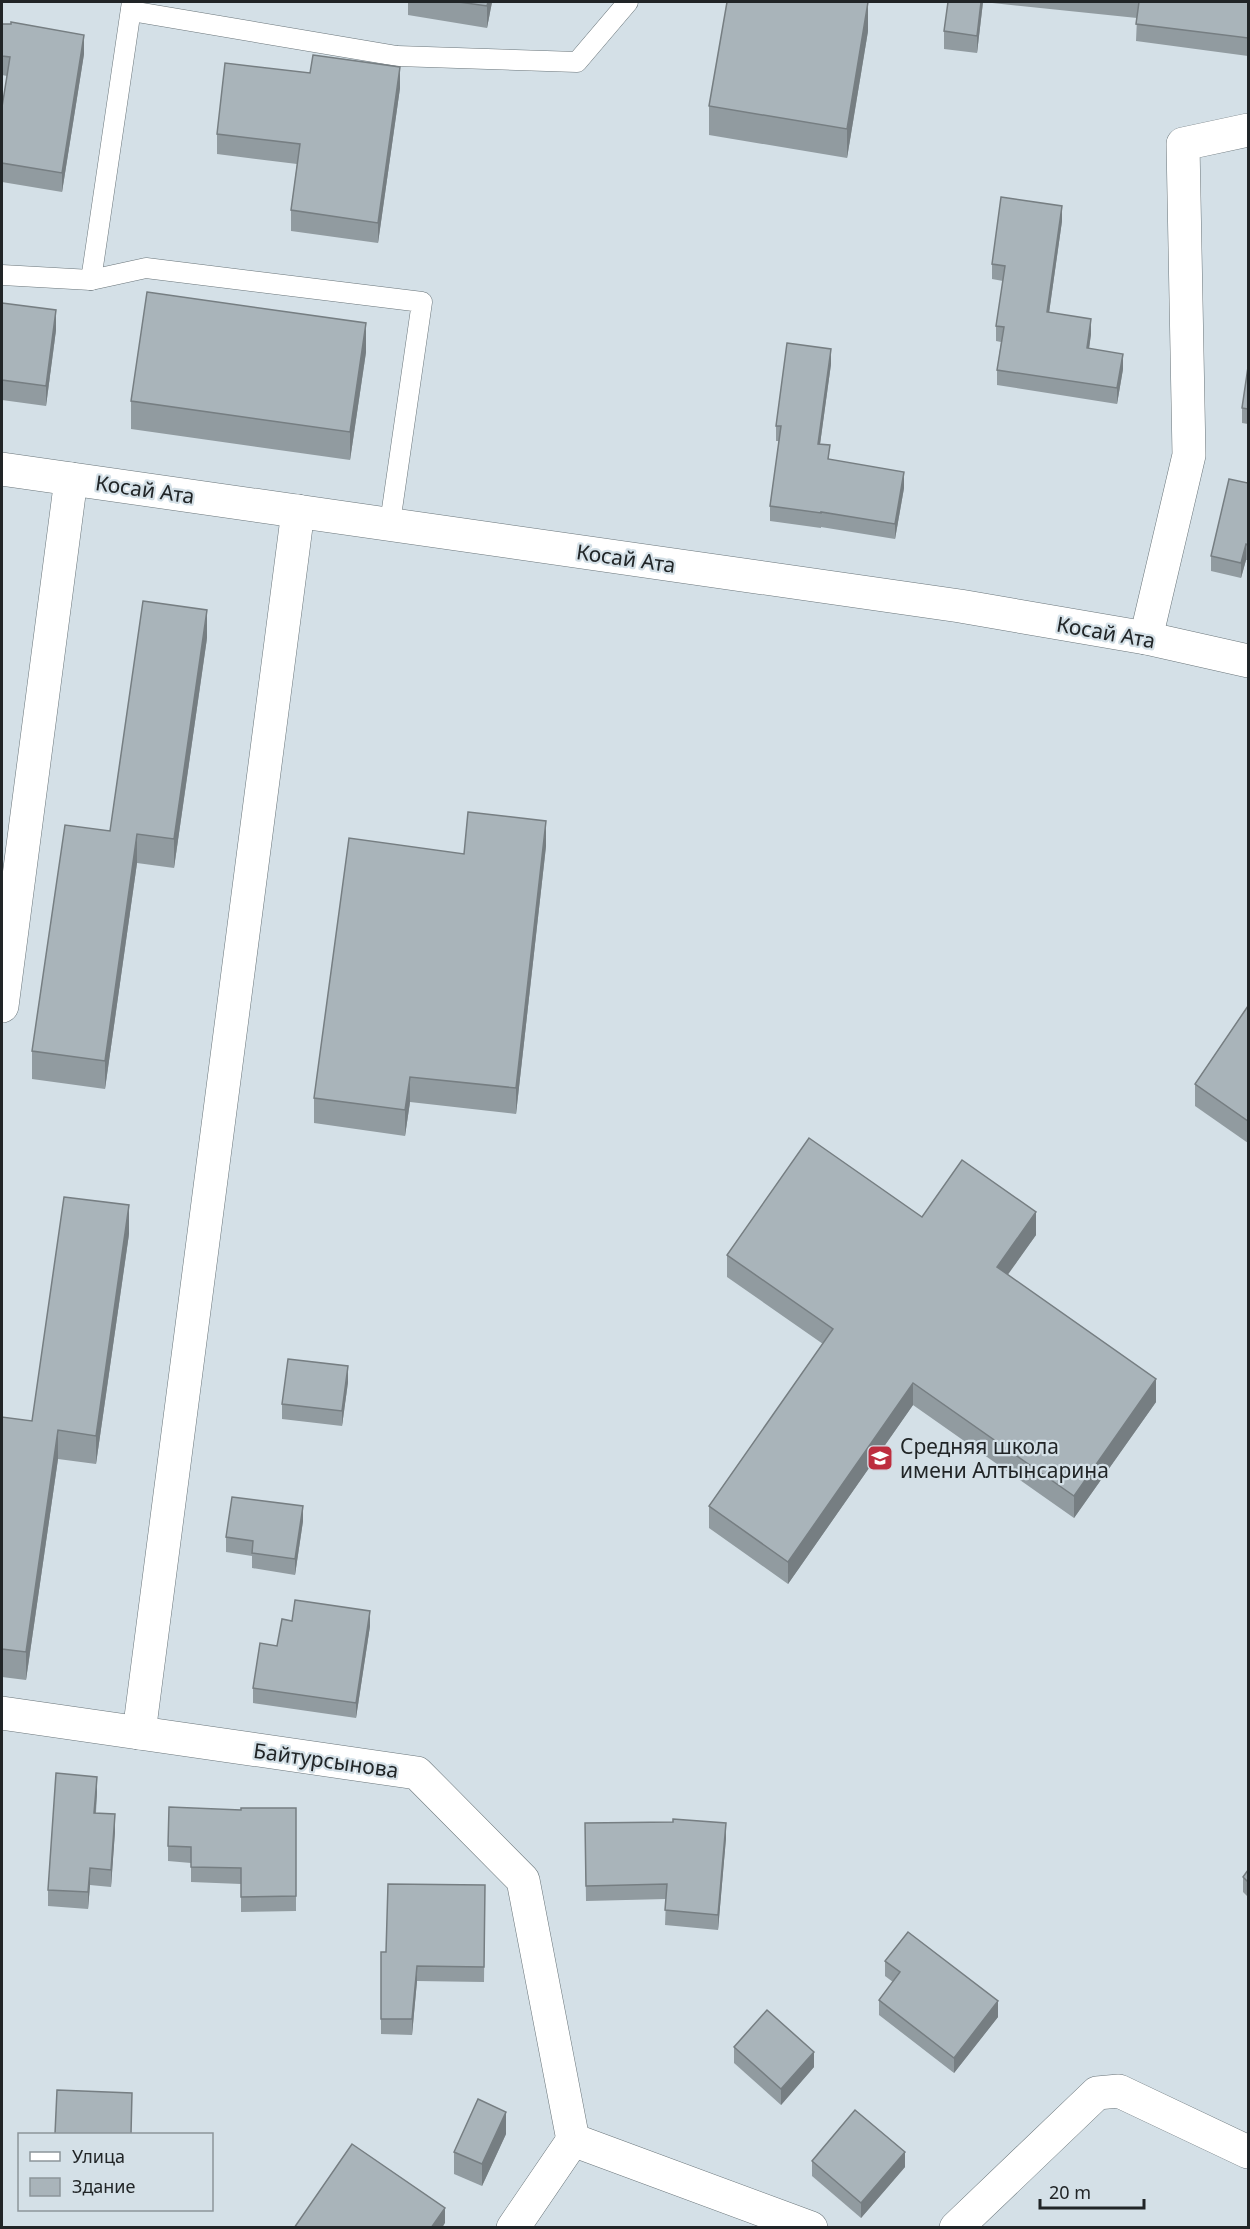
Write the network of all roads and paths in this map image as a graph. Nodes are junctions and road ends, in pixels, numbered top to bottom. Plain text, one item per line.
1 (628, 2) edge
2 (131, 6) edge
3 (1248, 130) edge
4 (2, 275) edge
5 (91, 280) junction
6 (2, 469) edge
7 (71, 478) junction
8 (298, 510) junction
9 (390, 523) junction
10 (1146, 638) junction
11 (1248, 661) edge
12 (2, 1006) edge
13 (2, 1713) edge
14 (139, 1733) junction
15 (573, 2140) junction
16 (1248, 2152) edge
17 (513, 2228) edge
18 (811, 2228) edge
19 (956, 2228) edge

1 - 2 lane
2 - 5 lane
3 - 10 street
4 - 5 lane
5 - 9 lane
6 - 7 street, Косай Ата
7 - 8 street, Косай Ата
7 - 12 street
8 - 9 street, Косай Ата
8 - 14 street
9 - 10 street, Косай Ата
10 - 11 street, Косай Ата
13 - 14 street, Байтурсынова
14 - 15 street, Байтурсынова
15 - 17 street
15 - 18 street
16 - 19 street

